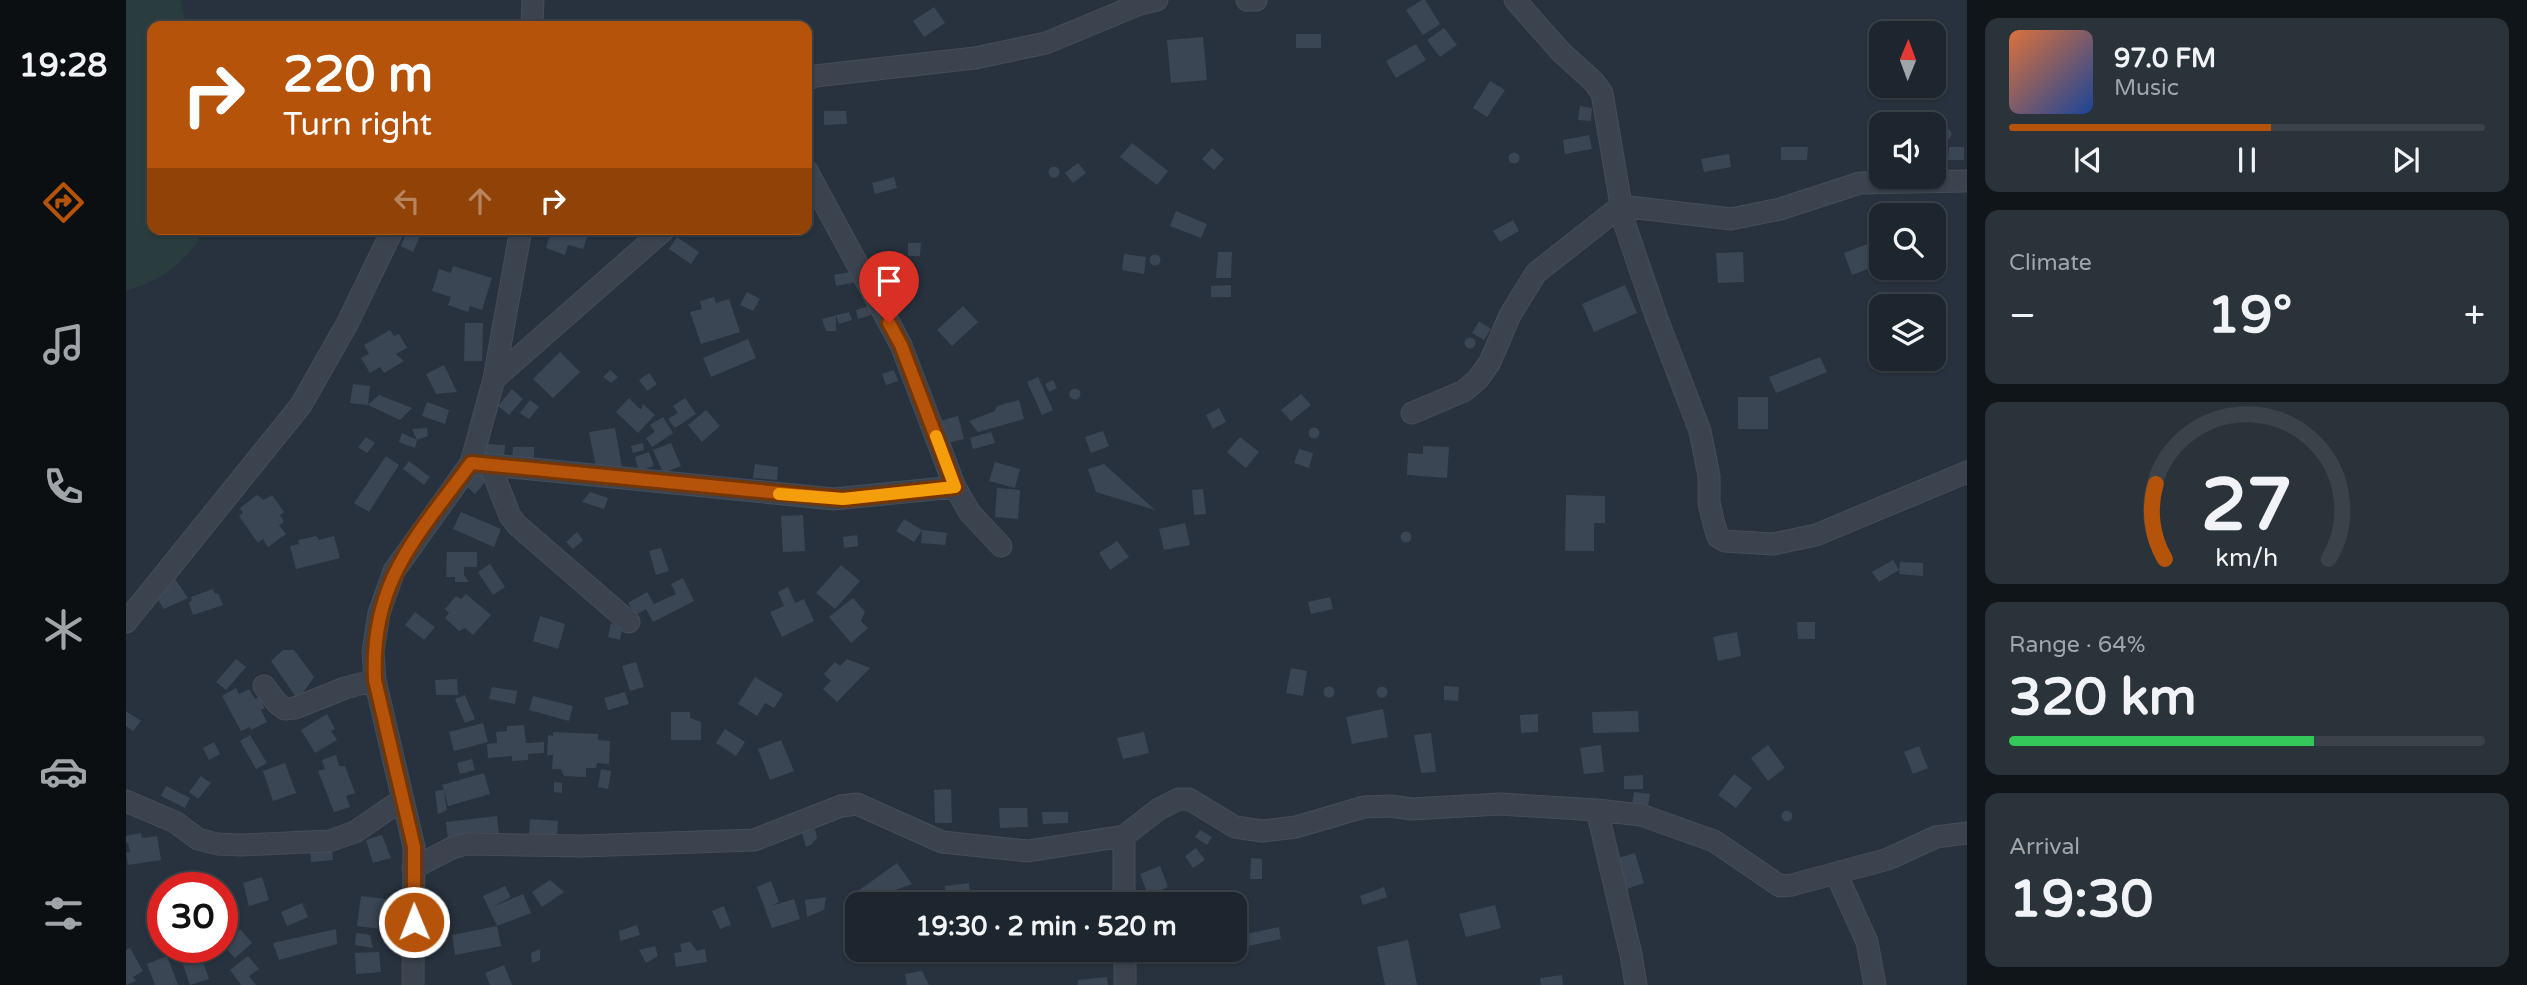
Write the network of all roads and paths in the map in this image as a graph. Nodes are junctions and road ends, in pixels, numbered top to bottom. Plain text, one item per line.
1 (533, 0) edge
2 (1157, 0) edge
3 (1247, 0) edge
4 (1256, 0) edge
5 (1515, 0) edge
6 (532, 21) edge
7 (812, 78) edge
8 (812, 180) edge
9 (1967, 181) edge
10 (1621, 206) junction
11 (390, 235) edge
12 (520, 235) edge
13 (658, 235) edge
14 (494, 379) junction
15 (1412, 413) dead end
16 (480, 464) junction
17 (1967, 472) edge
18 (955, 487) junction
19 (1001, 546) dead end
20 (126, 622) edge
21 (629, 622) dead end
22 (375, 680) junction
23 (264, 685) dead end
24 (403, 799) junction
25 (126, 801) edge
26 (1597, 810) junction
27 (1967, 833) edge
28 (1124, 836) junction
29 (413, 868) junction
30 (1836, 873) junction
31 (1124, 892) edge
32 (1125, 962) edge
33 (413, 985) edge
34 (1125, 985) edge
35 (1636, 985) edge
36 (1875, 985) edge

1 - 6 street
2 - 7 street
3 - 4 street
5 - 10 street
8 - 18 street
9 - 10 street
10 - 15 street
10 - 17 street
11 - 20 street
12 - 14 street
13 - 14 street
14 - 16 street
16 - 18 street
16 - 21 street
16 - 22 street
18 - 19 street
22 - 23 street
22 - 24 street
24 - 25 street
24 - 29 street
26 - 28 street
26 - 30 street
26 - 35 street
27 - 30 street
28 - 29 street
28 - 31 street
29 - 33 street
30 - 36 street
32 - 34 street

